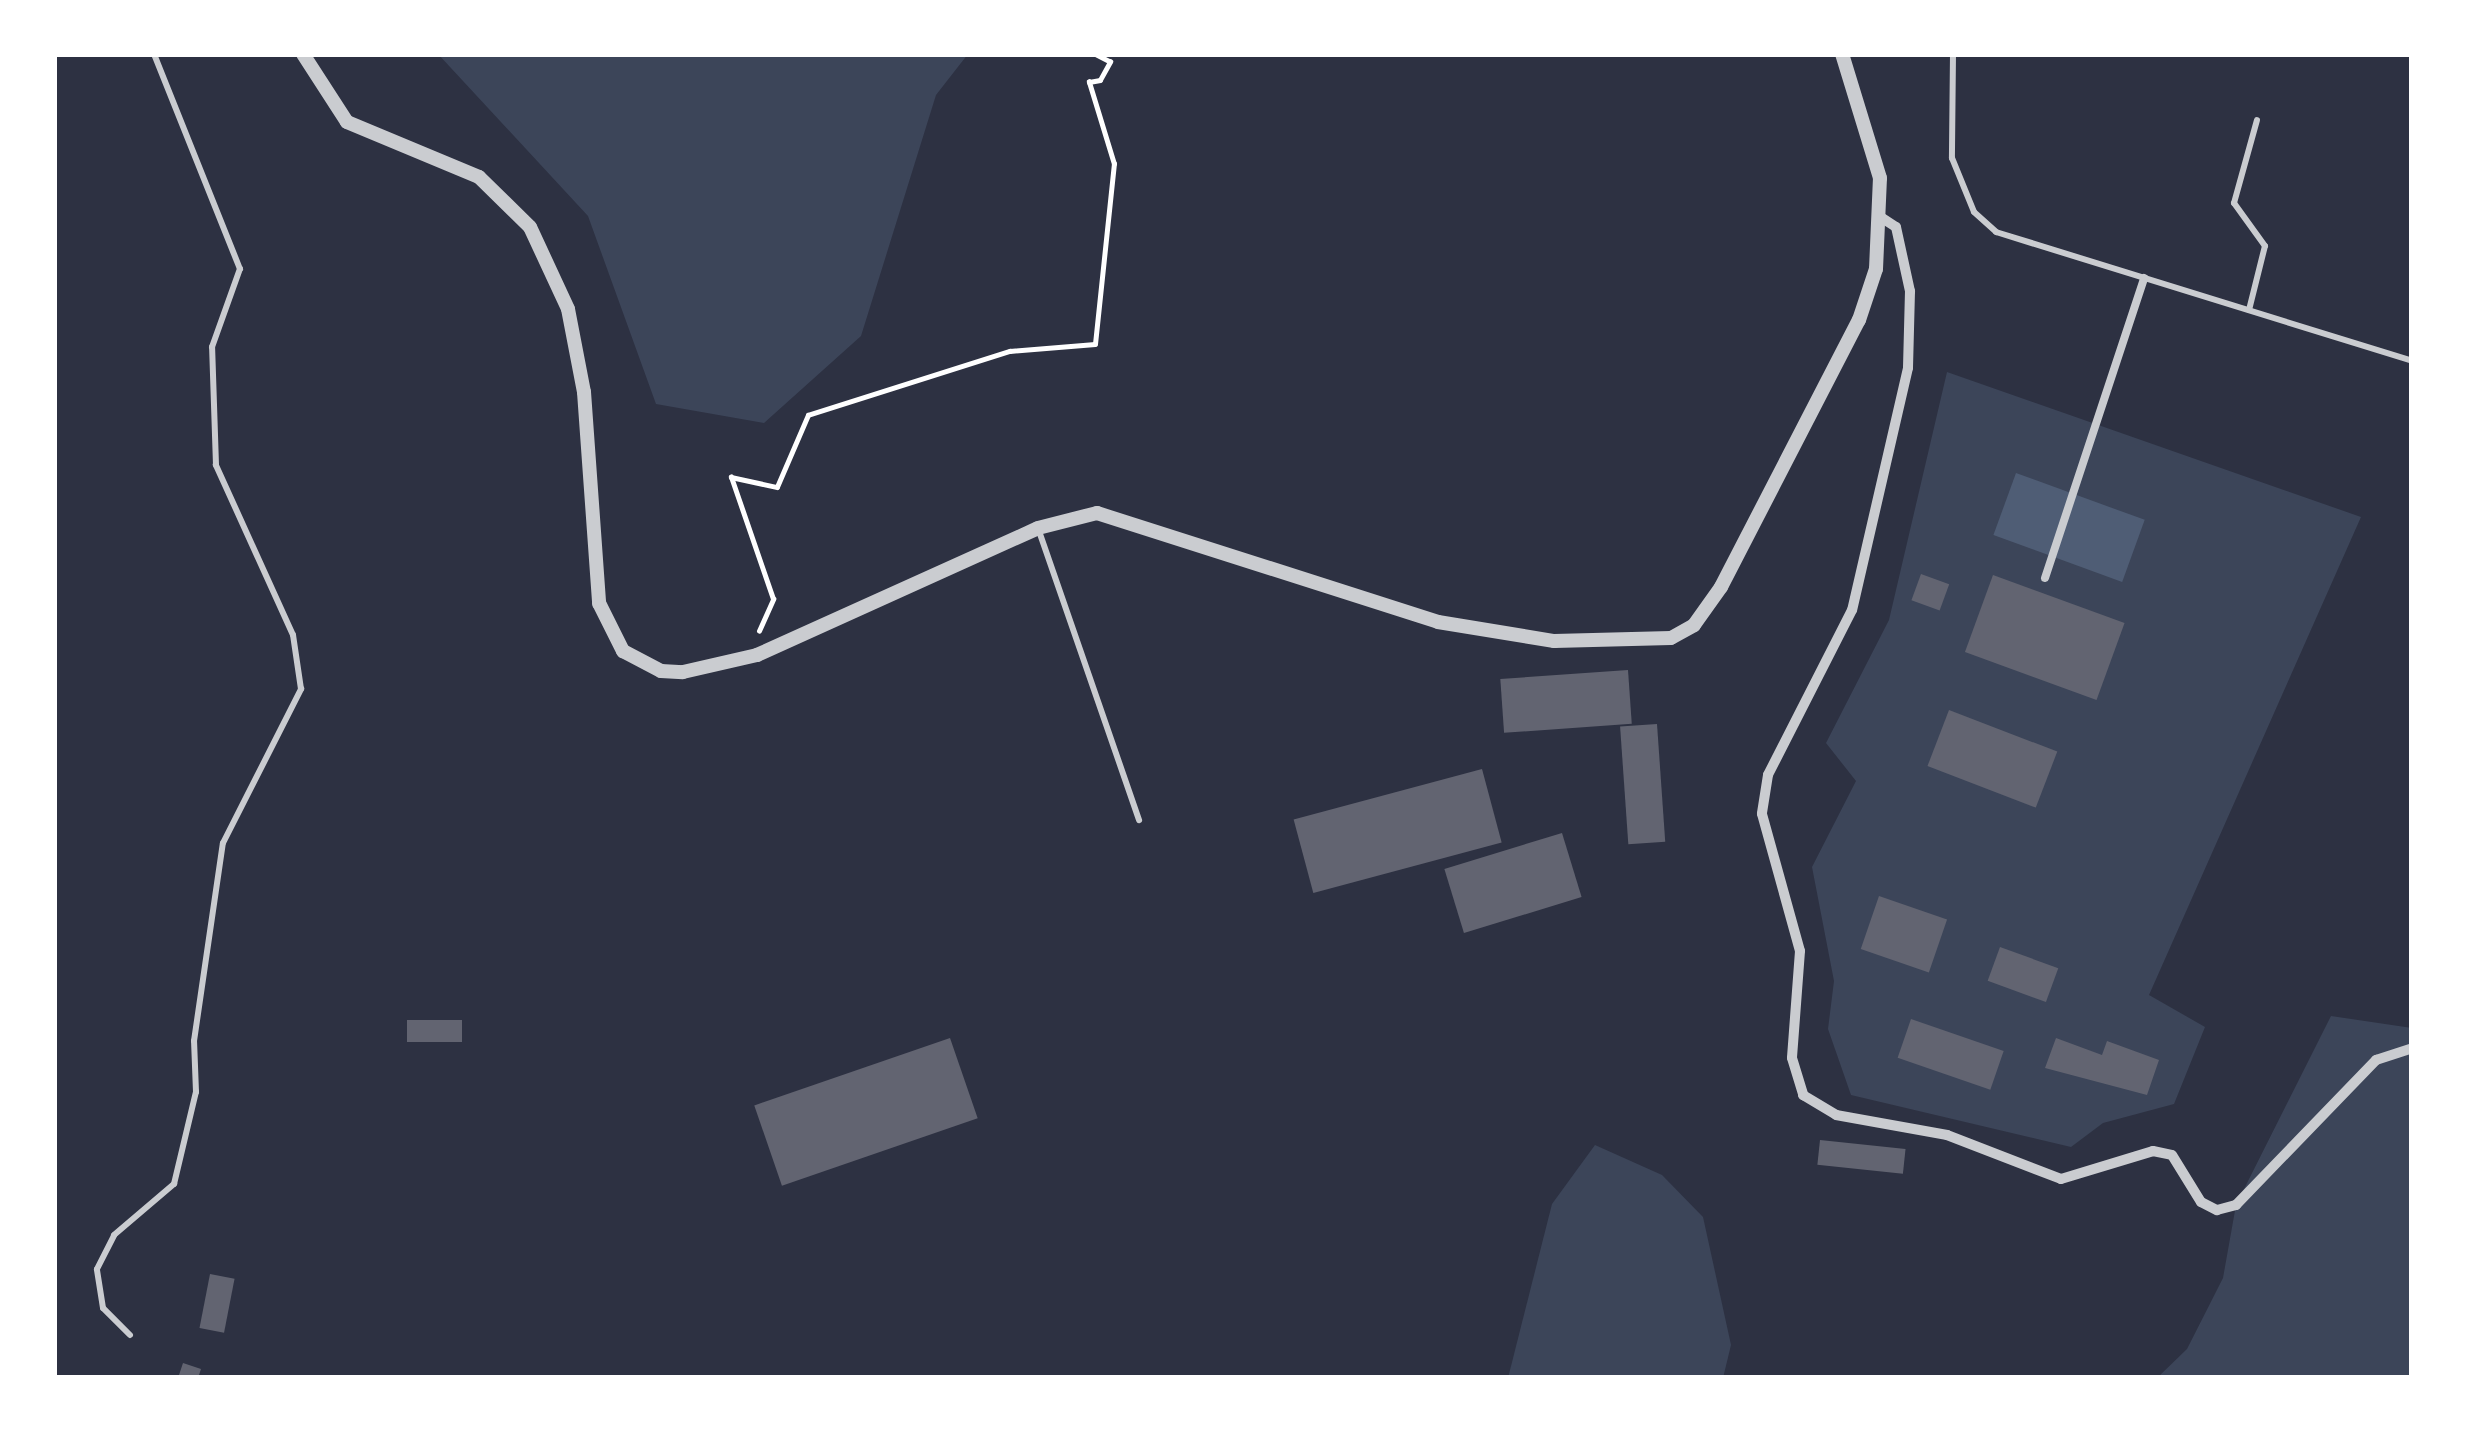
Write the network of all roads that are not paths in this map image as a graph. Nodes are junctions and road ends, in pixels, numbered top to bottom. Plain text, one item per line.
1 (154, 54) edge
2 (303, 54) edge
3 (1842, 54) edge
4 (1953, 54) edge
5 (2257, 120) dead end
6 (1879, 216) junction
7 (2144, 278) junction
8 (2248, 310) junction
9 (2412, 361) edge
10 (1038, 528) junction
11 (2045, 578) dead end
12 (1139, 820) dead end
13 (2412, 1048) edge
14 (130, 1334) dead end

1 - 14 lane
2 - 10 street
3 - 6 street
4 - 7 lane
5 - 8 lane
6 - 10 street
6 - 13 street
7 - 8 lane
7 - 11 street
8 - 9 lane
10 - 12 lane

